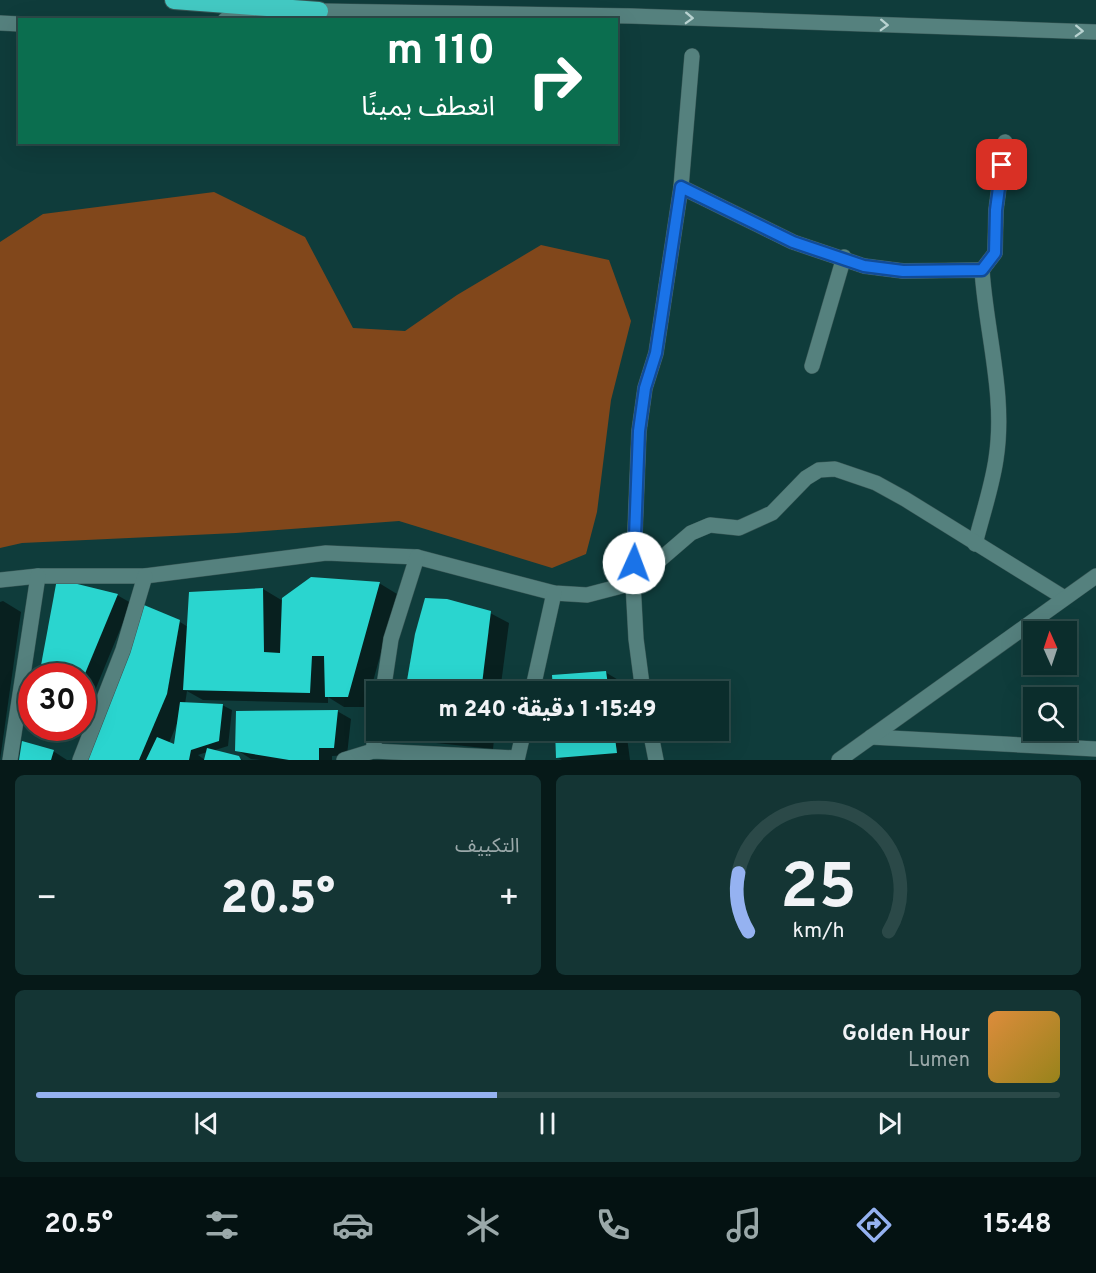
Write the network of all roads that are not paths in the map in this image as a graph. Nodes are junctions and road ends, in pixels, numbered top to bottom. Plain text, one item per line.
1 (174, 0) edge
2 (319, 10) junction
3 (244, 18) edge
4 (0, 23) edge
5 (18, 24) edge
6 (1096, 32) edge
7 (692, 56) dead end
8 (1005, 142) dead end
9 (681, 187) junction
10 (844, 257) junction
11 (982, 270) junction
12 (812, 366) dead end
13 (975, 544) junction
14 (417, 558) junction
15 (38, 576) junction
16 (145, 576) junction
17 (1096, 576) edge
18 (0, 580) edge
19 (633, 583) junction
20 (554, 593) junction
21 (1063, 597) junction
22 (385, 681) edge
23 (534, 681) edge
24 (642, 681) edge
25 (871, 737) junction
26 (374, 741) edge
27 (521, 741) edge
28 (652, 741) edge
29 (1096, 749) edge
30 (373, 751) junction
31 (517, 759) edge
32 (10, 760) edge
33 (81, 760) edge
34 (344, 760) edge
35 (656, 760) edge
36 (839, 760) edge

1 - 2 highway
2 - 3 street
2 -> 6 street
4 - 5 street
7 - 9 street
8 - 11 street
9 - 10 street
9 - 19 street
10 - 11 street
10 - 12 street
11 - 13 street
13 - 19 street
13 - 21 street
14 - 16 street
14 - 20 street
14 - 22 street
15 - 16 street
15 - 18 street
15 - 32 street
16 - 33 street
17 - 21 street
19 - 20 street
19 - 24 street
20 - 23 street
21 - 25 street
25 - 29 street
25 - 36 street
26 - 30 street
27 - 31 street
28 - 35 street
30 - 31 street
30 - 34 street

